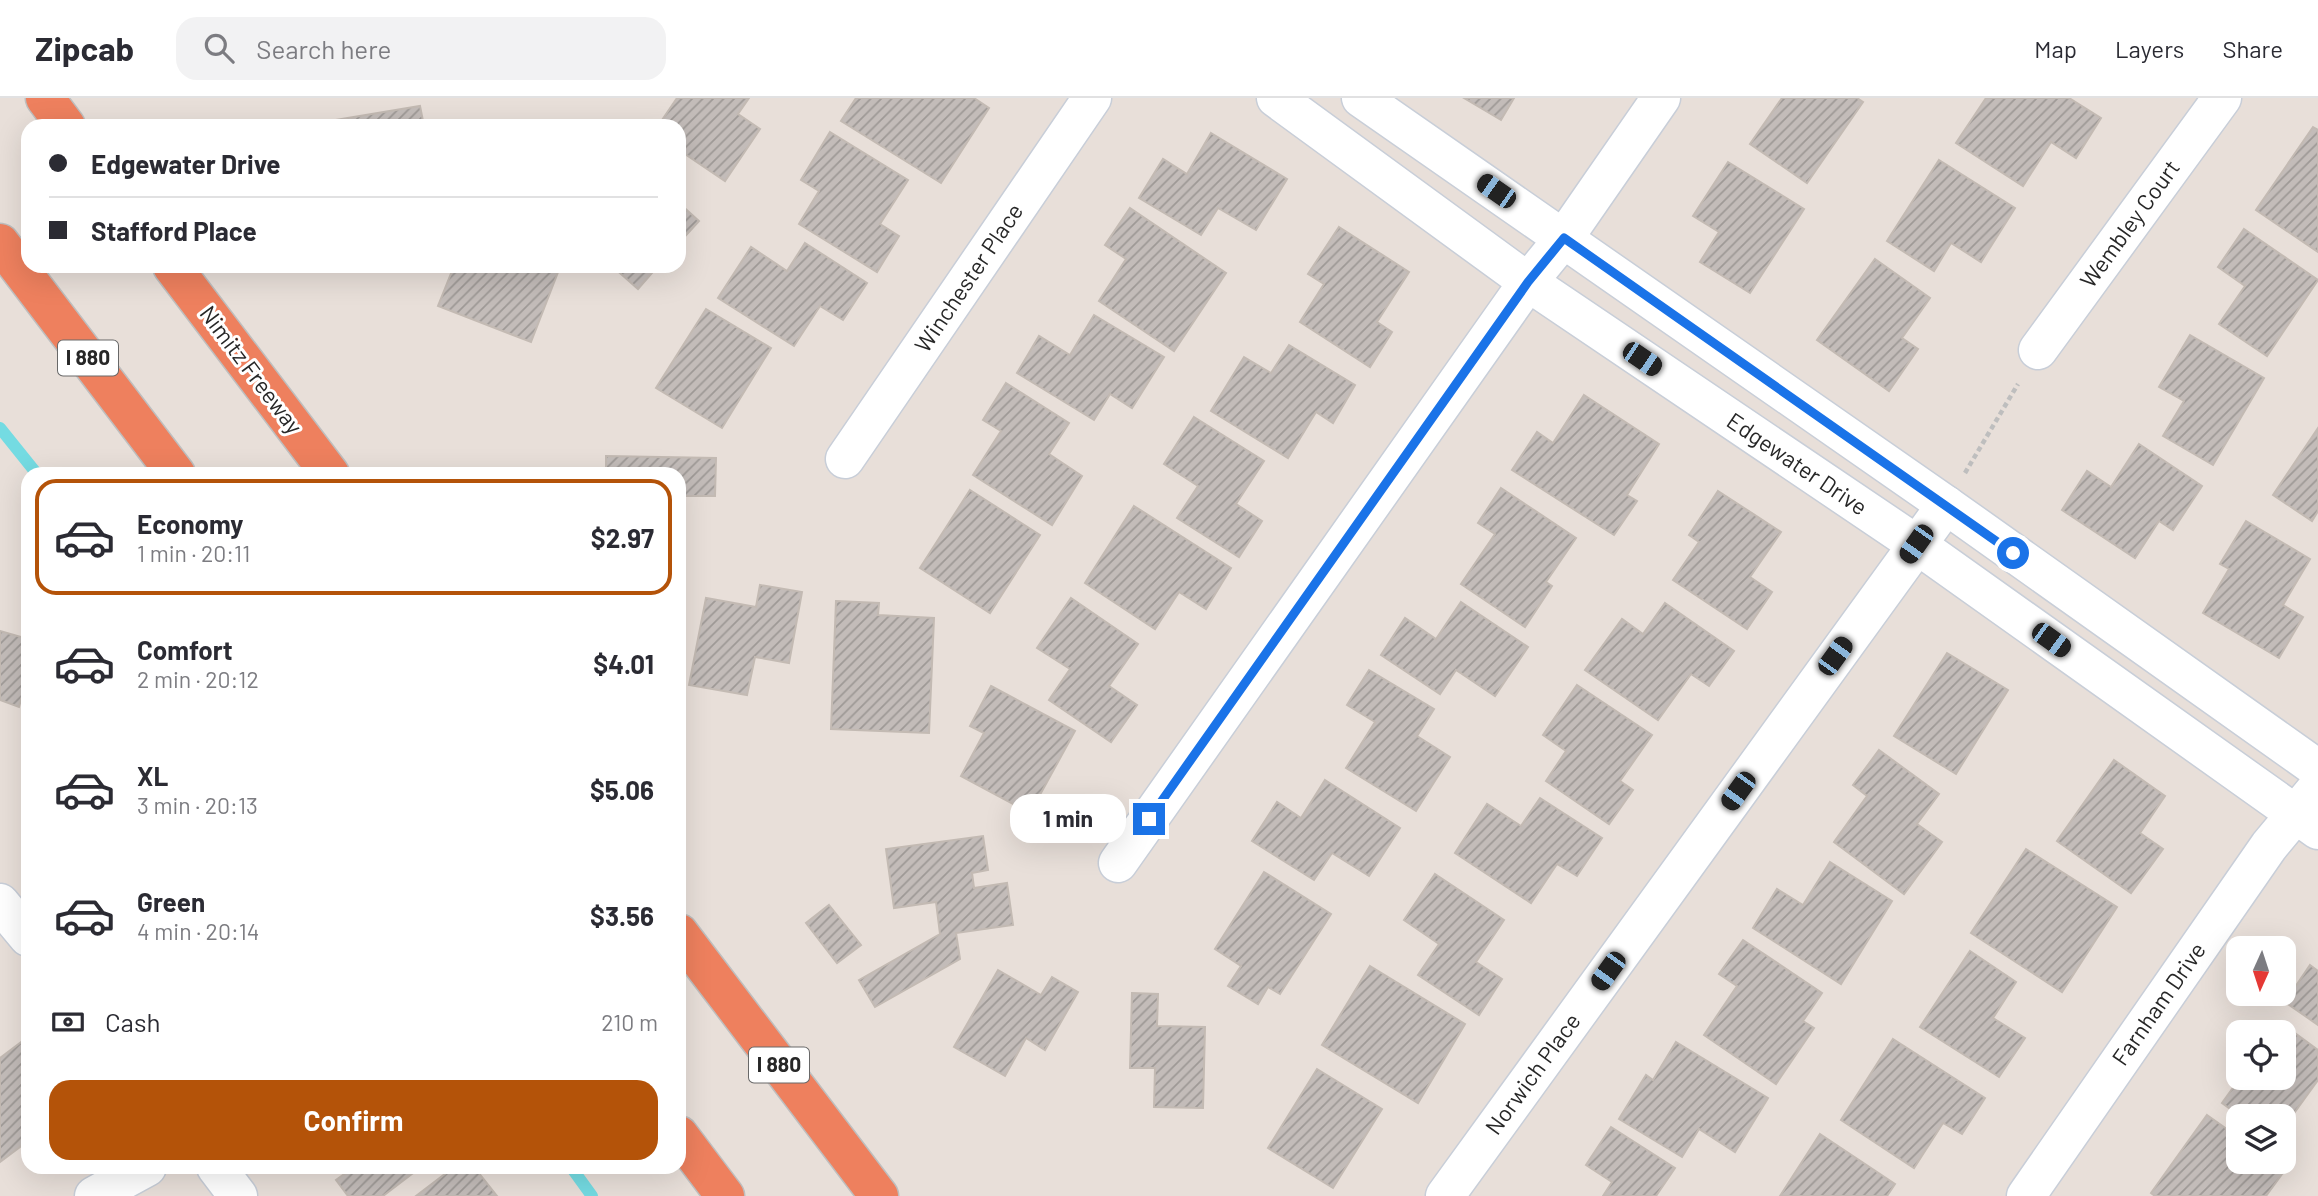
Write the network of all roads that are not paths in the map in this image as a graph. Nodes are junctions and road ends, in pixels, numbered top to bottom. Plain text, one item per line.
1 (44, 98) edge
2 (1092, 98) edge
3 (1276, 98) edge
4 (1361, 98) edge
5 (1661, 98) edge
6 (2222, 98) edge
7 (60, 119) edge
8 (1564, 238) junction
9 (0, 243) edge
10 (21, 271) edge
11 (23, 273) edge
12 (177, 273) edge
13 (1528, 282) junction
14 (2038, 350) road end
15 (845, 459) dead end
16 (171, 467) edge
17 (325, 467) edge
18 (1946, 505) junction
19 (1916, 544) junction
20 (2318, 769) edge
21 (2311, 811) edge
22 (1118, 863) dead end
23 (0, 903) edge
24 (21, 928) edge
25 (686, 942) edge
26 (686, 1144) edge
27 (134, 1174) edge
28 (221, 1174) edge
29 (94, 1196) edge
30 (238, 1196) edge
31 (726, 1196) edge
32 (879, 1196) edge
33 (1445, 1196) edge
34 (2026, 1196) edge

1 - 7 highway
2 - 15 street, Winchester Place
3 - 13 street, Edgewater Drive
4 - 8 street
5 - 8 street
6 - 14 street, Wembley Court
8 - 13 street
8 - 18 street
9 - 10 highway, I 880
11 - 16 highway, I 880
12 - 17 highway, Nimitz Freeway
13 - 19 street, Edgewater Drive
13 - 22 street
18 - 19 street, Norwich Place
18 - 20 street
19 - 21 street, Edgewater Drive
19 - 33 street, Norwich Place
21 - 34 street, Farnham Drive
23 - 24 street
25 - 32 highway, I 880
26 - 31 highway
27 - 29 street
28 - 30 street

